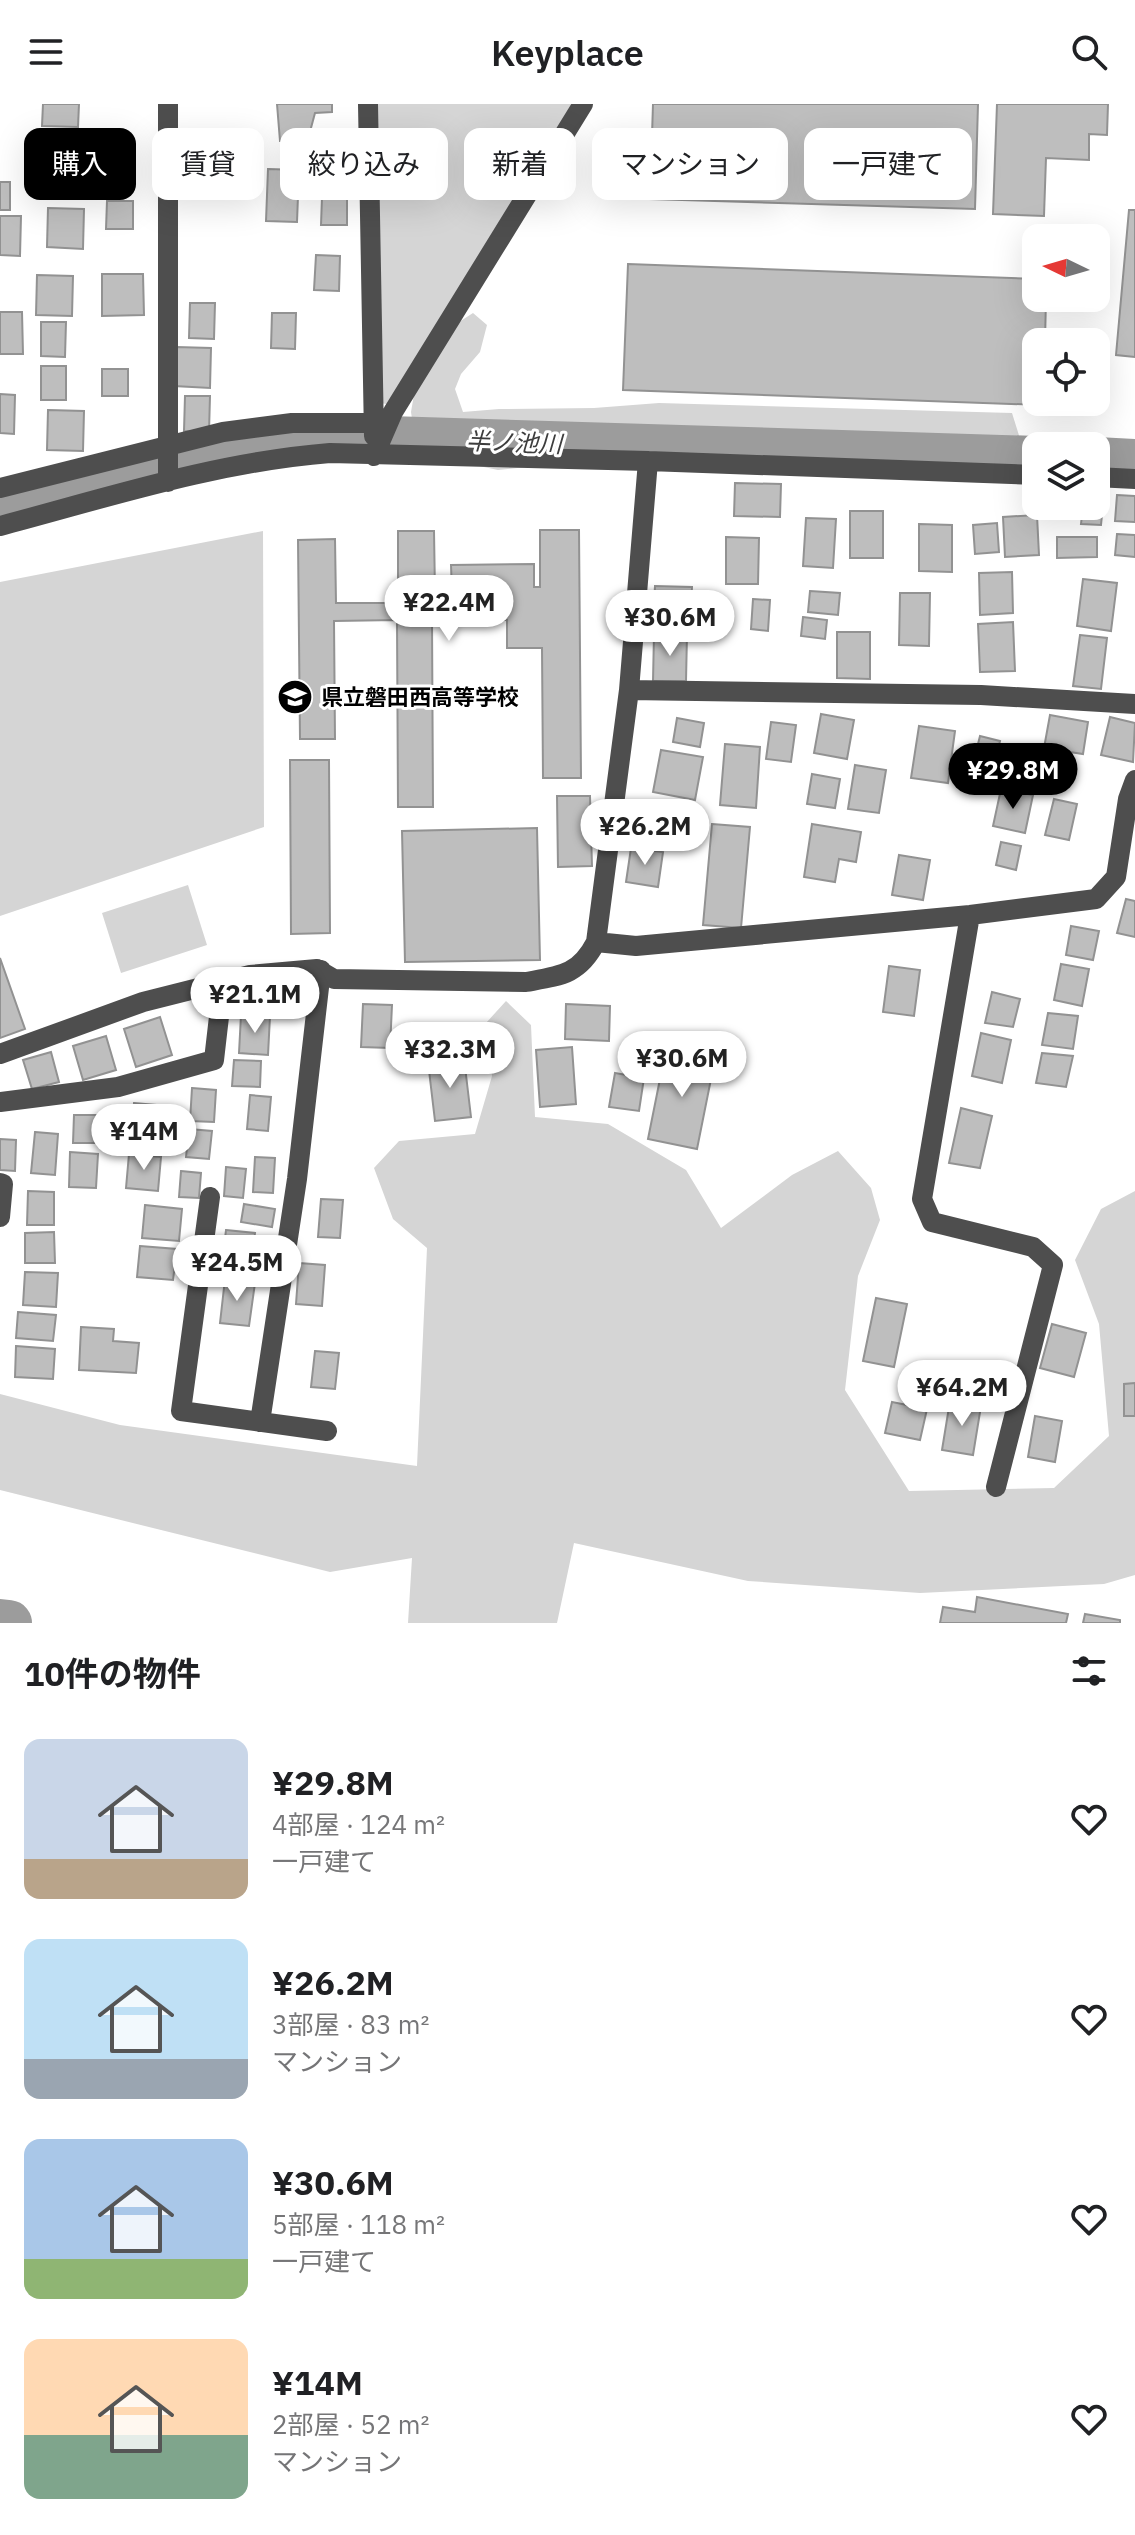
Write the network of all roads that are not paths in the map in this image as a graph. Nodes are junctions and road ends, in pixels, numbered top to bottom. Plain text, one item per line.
1 (168, 104) edge
2 (368, 104) edge
3 (583, 104) edge
4 (373, 423) junction
5 (169, 445) junction
6 (374, 456) junction
7 (648, 461) junction
8 (1022, 474) edge
9 (1110, 478) edge
10 (1135, 479) edge
11 (168, 482) junction
12 (0, 488) edge
13 (0, 526) edge
14 (629, 690) junction
15 (1135, 704) edge
16 (1135, 780) edge
17 (970, 915) junction
18 (596, 942) junction
19 (321, 970) junction
20 (223, 982) junction
21 (0, 1054) edge
22 (0, 1102) edge
23 (0, 1183) edge
24 (210, 1197) dead end
25 (0, 1217) edge
26 (260, 1422) junction
27 (327, 1431) dead end
28 (996, 1487) dead end

1 - 5 street
2 - 4 street
3 - 6 street
4 - 5 street
4 - 6 street
5 - 11 street
5 - 12 street
6 - 7 street
6 - 11 street
7 - 8 street
7 - 14 street
9 - 10 street
11 - 13 street
14 - 15 street
14 - 18 street
16 - 17 street
17 - 18 street
17 - 28 street
18 - 19 street
19 - 20 street
19 - 26 street
20 - 21 street
20 - 22 street
23 - 25 street
24 - 26 street
26 - 27 street

